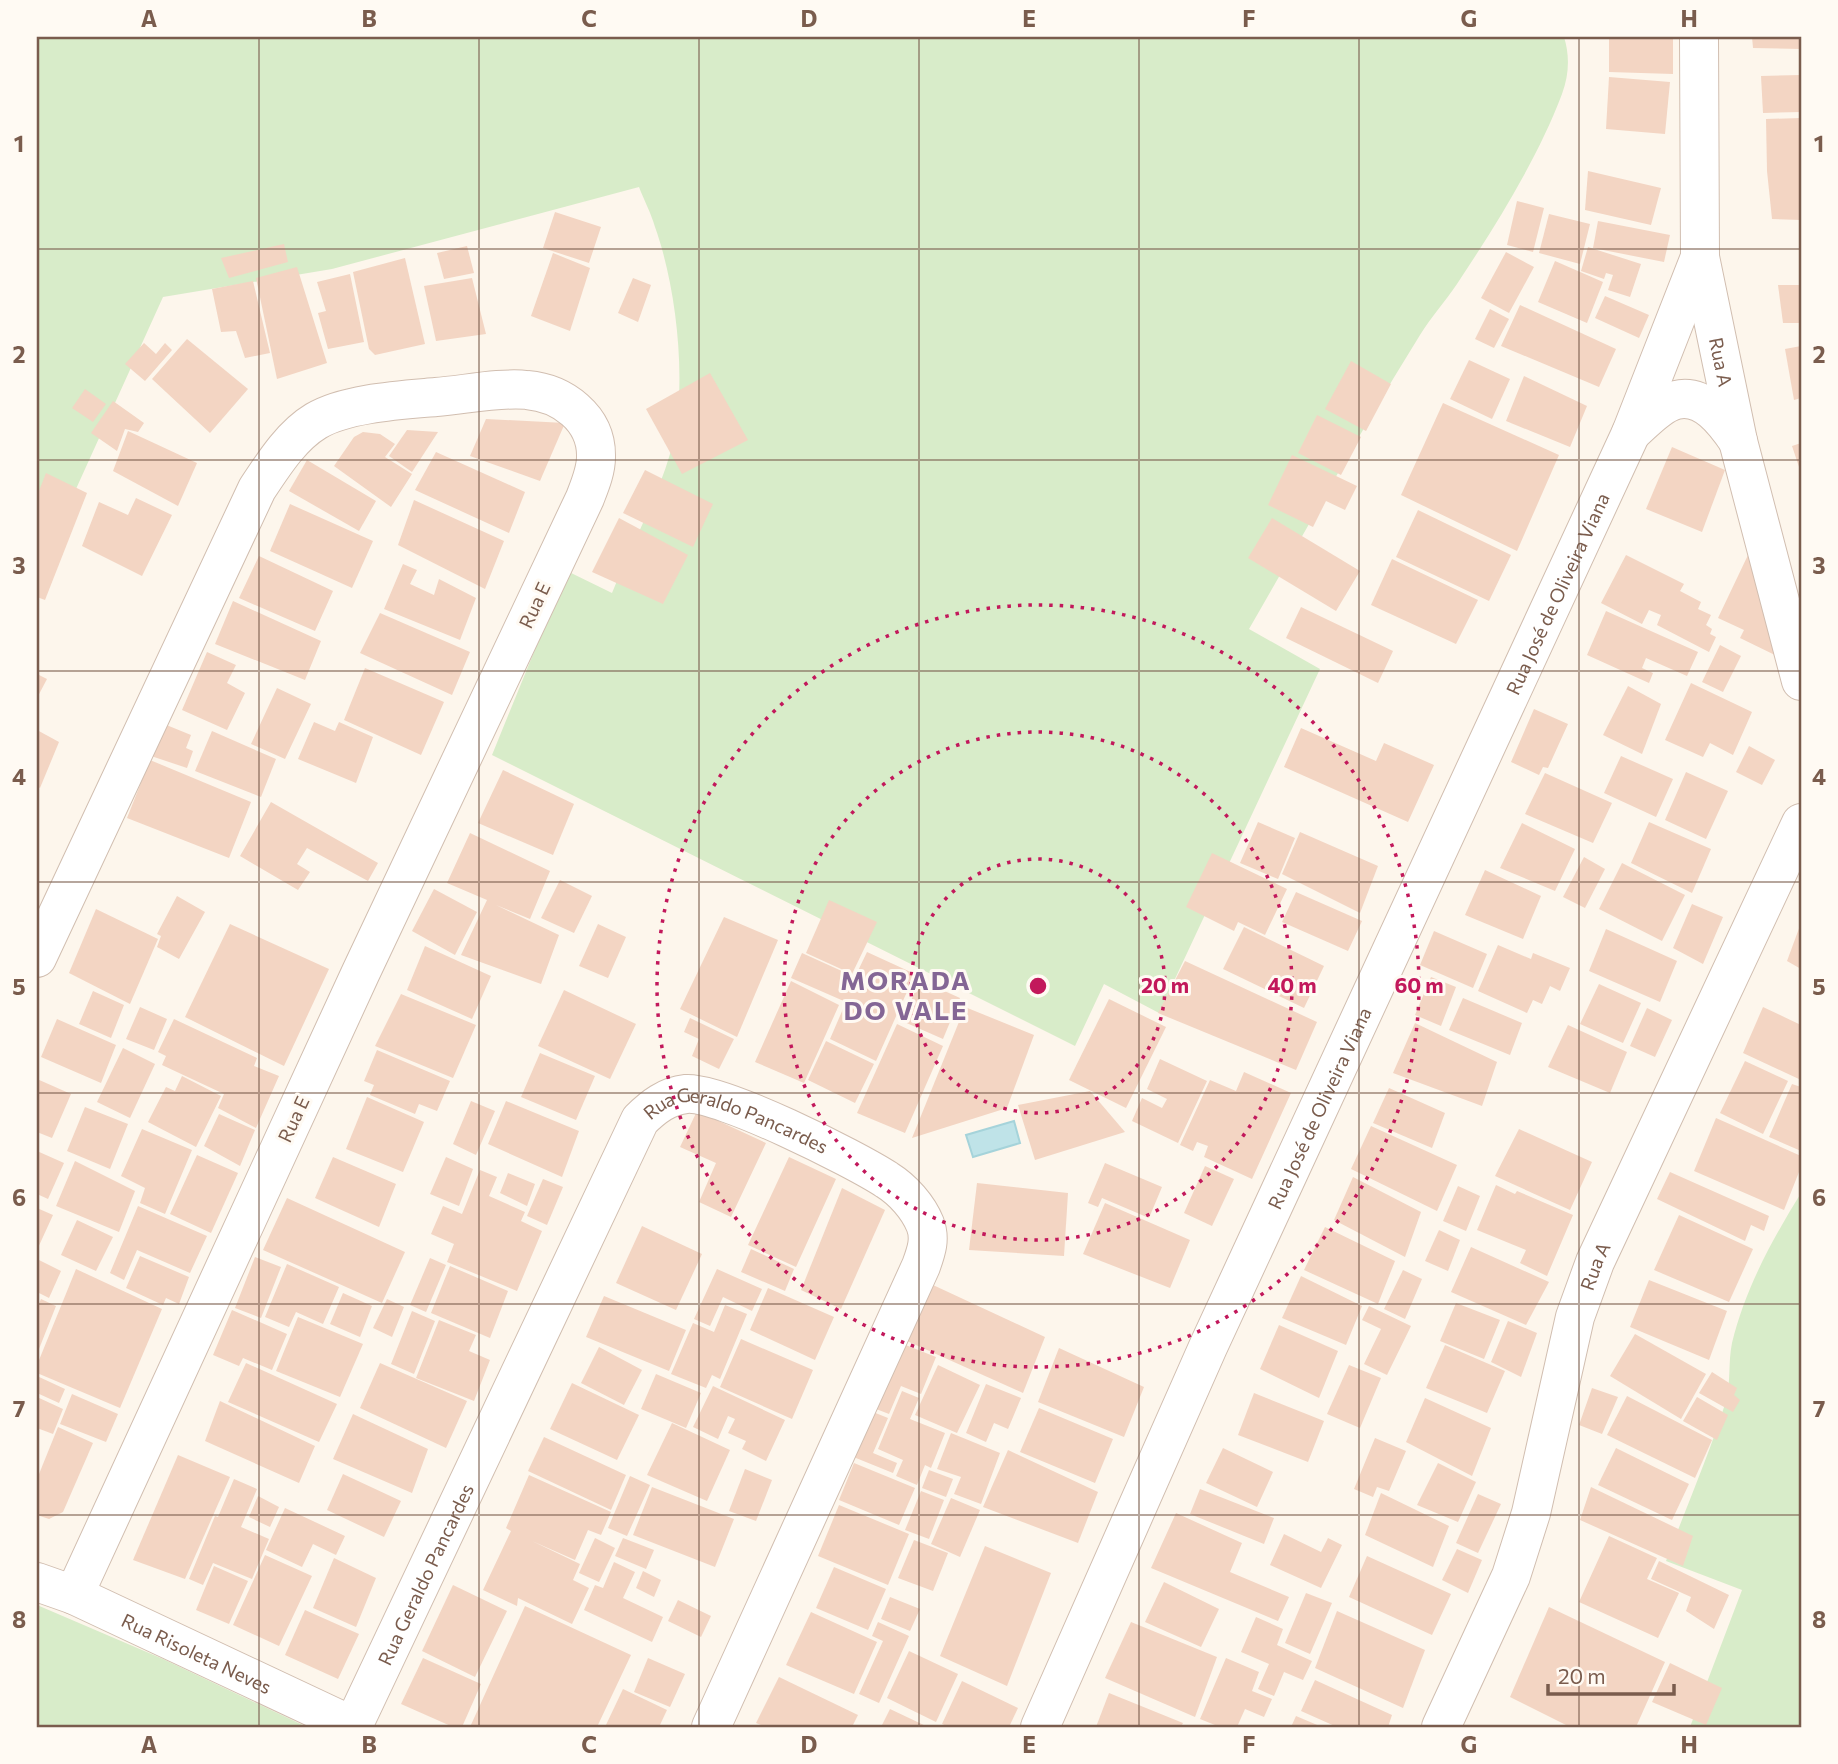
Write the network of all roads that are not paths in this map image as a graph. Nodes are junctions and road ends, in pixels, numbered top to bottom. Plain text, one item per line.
1 (1699, 37) edge
2 (1700, 257) junction
3 (1631, 433) junction
4 (1738, 441) junction
5 (1801, 681) edge
6 (1801, 823) edge
7 (37, 958) edge
8 (37, 1582) edge
9 (74, 1595) junction
10 (354, 1727) edge
11 (711, 1727) edge
12 (1040, 1727) edge
13 (1441, 1727) edge

1 - 2 street, Rua A
2 - 3 street, Rua José de Oliveira Viana
2 - 4 street, Rua A
3 - 4 street
3 - 12 street, Rua José de Oliveira Viana
4 - 5 street, Rua A
6 - 13 street, Rua A
7 - 9 street, Rua E
8 - 9 street, Rua Risoleta Neves
9 - 10 street, Rua Risoleta Neves
10 - 11 street, Rua Geraldo Pancardes

